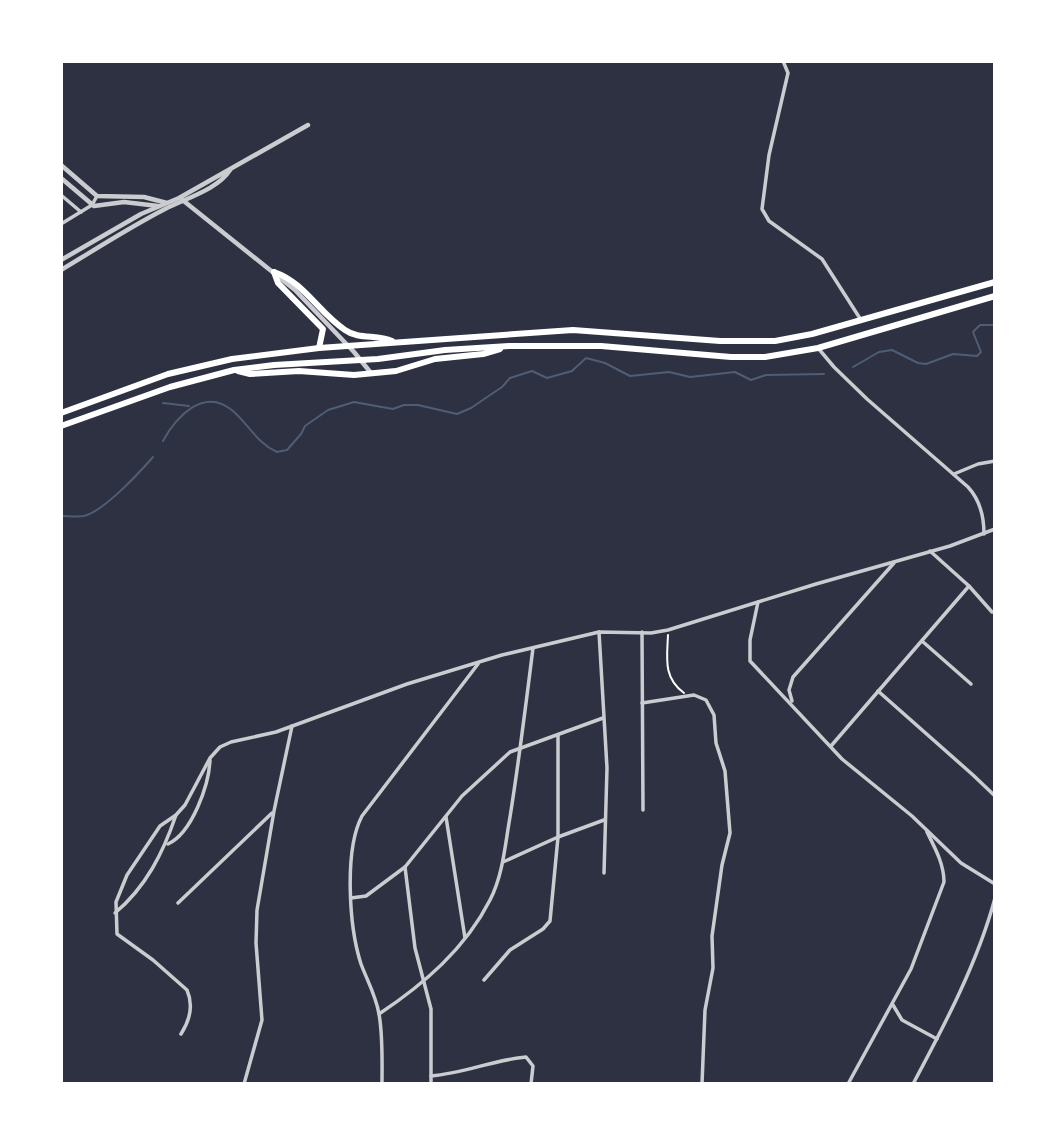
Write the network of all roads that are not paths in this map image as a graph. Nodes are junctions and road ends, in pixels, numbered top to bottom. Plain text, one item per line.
1 (783, 61) edge
2 (308, 125) dead end
3 (61, 165) edge
4 (61, 178) edge
5 (61, 195) edge
6 (97, 196) junction
7 (182, 199) junction
8 (166, 202) junction
9 (92, 205) junction
10 (157, 206) junction
11 (172, 206) junction
12 (164, 209) junction
13 (81, 212) junction
14 (61, 224) edge
15 (61, 260) edge
16 (61, 270) edge
17 (274, 272) junction
18 (995, 282) edge
19 (995, 296) edge
20 (862, 320) junction
21 (394, 342) junction
22 (509, 346) junction
23 (319, 348) junction
24 (818, 348) junction
25 (234, 370) junction
26 (371, 373) junction
27 (61, 413) edge
28 (61, 426) edge
29 (995, 461) edge
30 (953, 474) junction
31 (995, 529) edge
32 (984, 534) junction
33 (930, 551) junction
34 (895, 562) junction
35 (969, 586) junction
36 (758, 602) junction
37 (992, 612) dead end
38 (599, 632) junction
39 (642, 632) junction
40 (922, 641) junction
41 (533, 648) junction
42 (479, 662) junction
43 (971, 684) dead end
44 (878, 691) junction
45 (642, 703) junction
46 (793, 705) junction
47 (603, 718) junction
48 (292, 726) junction
49 (558, 735) junction
50 (831, 746) junction
51 (521, 748) junction
52 (210, 758) junction
53 (995, 796) edge
54 (643, 810) dead end
55 (274, 811) junction
56 (176, 815) junction
57 (446, 817) junction
58 (604, 820) junction
59 (926, 830) junction
60 (558, 837) junction
61 (166, 844) junction
62 (502, 862) junction
63 (405, 867) junction
64 (604, 873) dead end
65 (995, 884) edge
66 (351, 898) junction
67 (995, 898) edge
68 (178, 903) dead end
69 (115, 913) junction
70 (465, 940) junction
71 (425, 980) junction
72 (484, 980) dead end
73 (893, 1005) junction
74 (379, 1014) junction
75 (181, 1034) dead end
76 (937, 1040) junction
77 (431, 1076) junction
78 (244, 1084) edge
79 (382, 1084) edge
80 (431, 1084) edge
81 (531, 1084) edge
82 (702, 1084) edge
83 (848, 1084) edge
84 (913, 1084) edge

1 - 20 street
2 - 7 street
3 - 6 street
4 - 9 street
5 - 13 street
6 - 8 street
6 - 9 street
7 - 8 street
7 - 11 street
7 - 17 street
8 - 10 street
8 - 11 street
9 - 10 street
9 - 13 street
10 - 12 street
10 - 15 street
11 - 12 street
12 - 16 street
13 - 14 street
17 - 21 highway
17 - 23 highway
17 - 26 street
18 - 20 highway
19 - 24 highway
20 - 21 highway
21 - 23 highway
22 - 24 highway
22 - 25 highway
22 - 26 highway
23 - 27 highway
24 - 30 street
25 - 26 highway
25 - 28 highway
29 - 30 street
30 - 32 street
31 - 32 street
32 - 33 street
33 - 34 street
33 - 35 street
34 - 36 street
34 - 46 street
35 - 37 street
35 - 40 street
36 - 39 street
36 - 46 street
38 - 39 street
38 - 41 street
38 - 47 street
39 - 45 street
40 - 43 street
40 - 44 street
41 - 42 street
41 - 51 street
42 - 48 street
42 - 66 street
44 - 50 street
44 - 53 street
45 - 54 street
45 - 82 street
46 - 50 street
47 - 49 street
47 - 58 street
48 - 52 street
48 - 55 street
49 - 51 street
49 - 60 street
50 - 59 street
51 - 57 street
51 - 62 street
52 - 56 street
52 - 61 street
55 - 68 street
55 - 78 street
56 - 61 street
56 - 69 street
57 - 63 street
57 - 70 street
58 - 60 street
58 - 64 street
59 - 65 street
59 - 73 street
60 - 62 street
60 - 72 street
61 - 69 street
62 - 70 street
63 - 66 street
63 - 71 street
66 - 74 street
67 - 76 street
69 - 75 street
70 - 71 street
71 - 74 street
71 - 77 street
73 - 76 street
73 - 83 street
74 - 79 street
76 - 84 street
77 - 80 street
77 - 81 street

